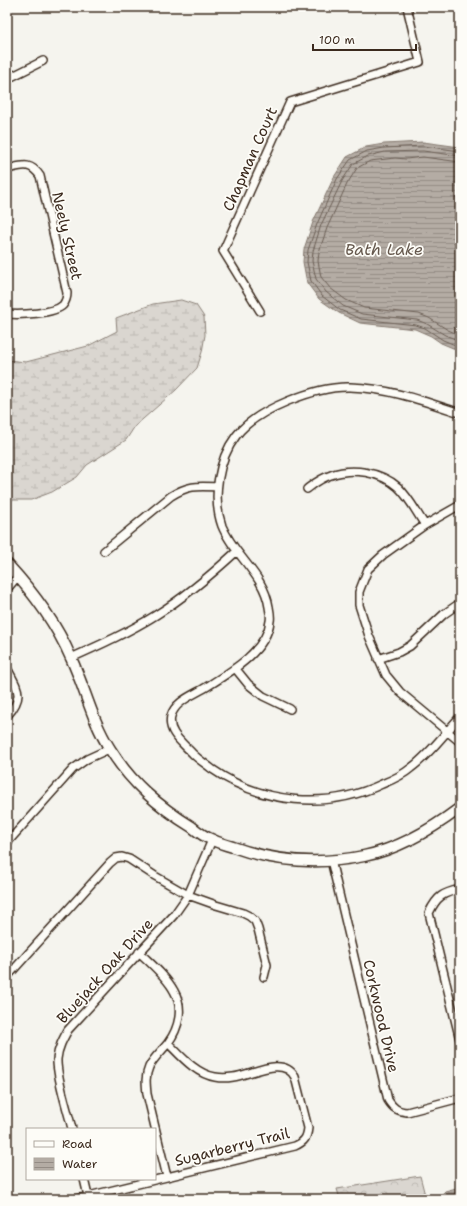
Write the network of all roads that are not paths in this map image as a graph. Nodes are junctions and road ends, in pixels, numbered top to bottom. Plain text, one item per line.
1 (407, 7) edge
2 (43, 62) dead end
3 (7, 79) edge
4 (7, 169) edge
5 (260, 311) dead end
6 (7, 314) edge
7 (460, 413) edge
8 (217, 486) junction
9 (307, 489) dead end
10 (460, 505) edge
11 (424, 525) junction
12 (104, 551) dead end
13 (237, 551) junction
14 (7, 564) edge
15 (18, 576) junction
16 (7, 589) edge
17 (460, 603) edge
18 (71, 658) junction
19 (378, 659) junction
20 (7, 668) edge
21 (235, 668) junction
22 (290, 709) dead end
23 (7, 716) edge
24 (460, 717) edge
25 (447, 731) junction
26 (460, 742) edge
27 (110, 749) junction
28 (460, 808) edge
29 (212, 840) junction
30 (7, 843) edge
31 (331, 860) junction
32 (460, 890) edge
33 (188, 895) junction
34 (139, 952) junction
35 (7, 977) edge
36 (264, 977) dead end
37 (460, 1040) edge
38 (168, 1043) junction
39 (460, 1098) edge
40 (72, 1128) edge
41 (155, 1128) edge
42 (156, 1131) edge
43 (167, 1177) junction
44 (84, 1180) edge
45 (155, 1180) edge
46 (156, 1180) edge
47 (88, 1196) junction
48 (76, 1199) edge

1 - 5 street, Chapman Court
2 - 3 street
4 - 6 street, Neely Street
7 - 8 street
8 - 12 street
8 - 13 street
9 - 11 street
10 - 11 street
11 - 19 street
13 - 18 street
13 - 21 street
14 - 15 street
15 - 16 street
15 - 18 street
17 - 19 street
18 - 27 street
19 - 25 street
20 - 23 street
21 - 22 street
21 - 25 street
24 - 25 street
25 - 26 street
27 - 29 street
27 - 30 street
28 - 31 street
29 - 31 street
29 - 33 street, Bluejack Oak Drive
31 - 39 street, Corkwood Drive
32 - 37 street
33 - 34 street, Bluejack Oak Drive
33 - 35 street
33 - 36 street
34 - 38 street
34 - 40 street, Bluejack Oak Drive
38 - 41 street
38 - 43 street, Sugarberry Trail
42 - 43 street
43 - 46 street, Sugarberry Trail
44 - 47 street
45 - 47 street, Sugarberry Trail
47 - 48 street, Sugarberry Trail

